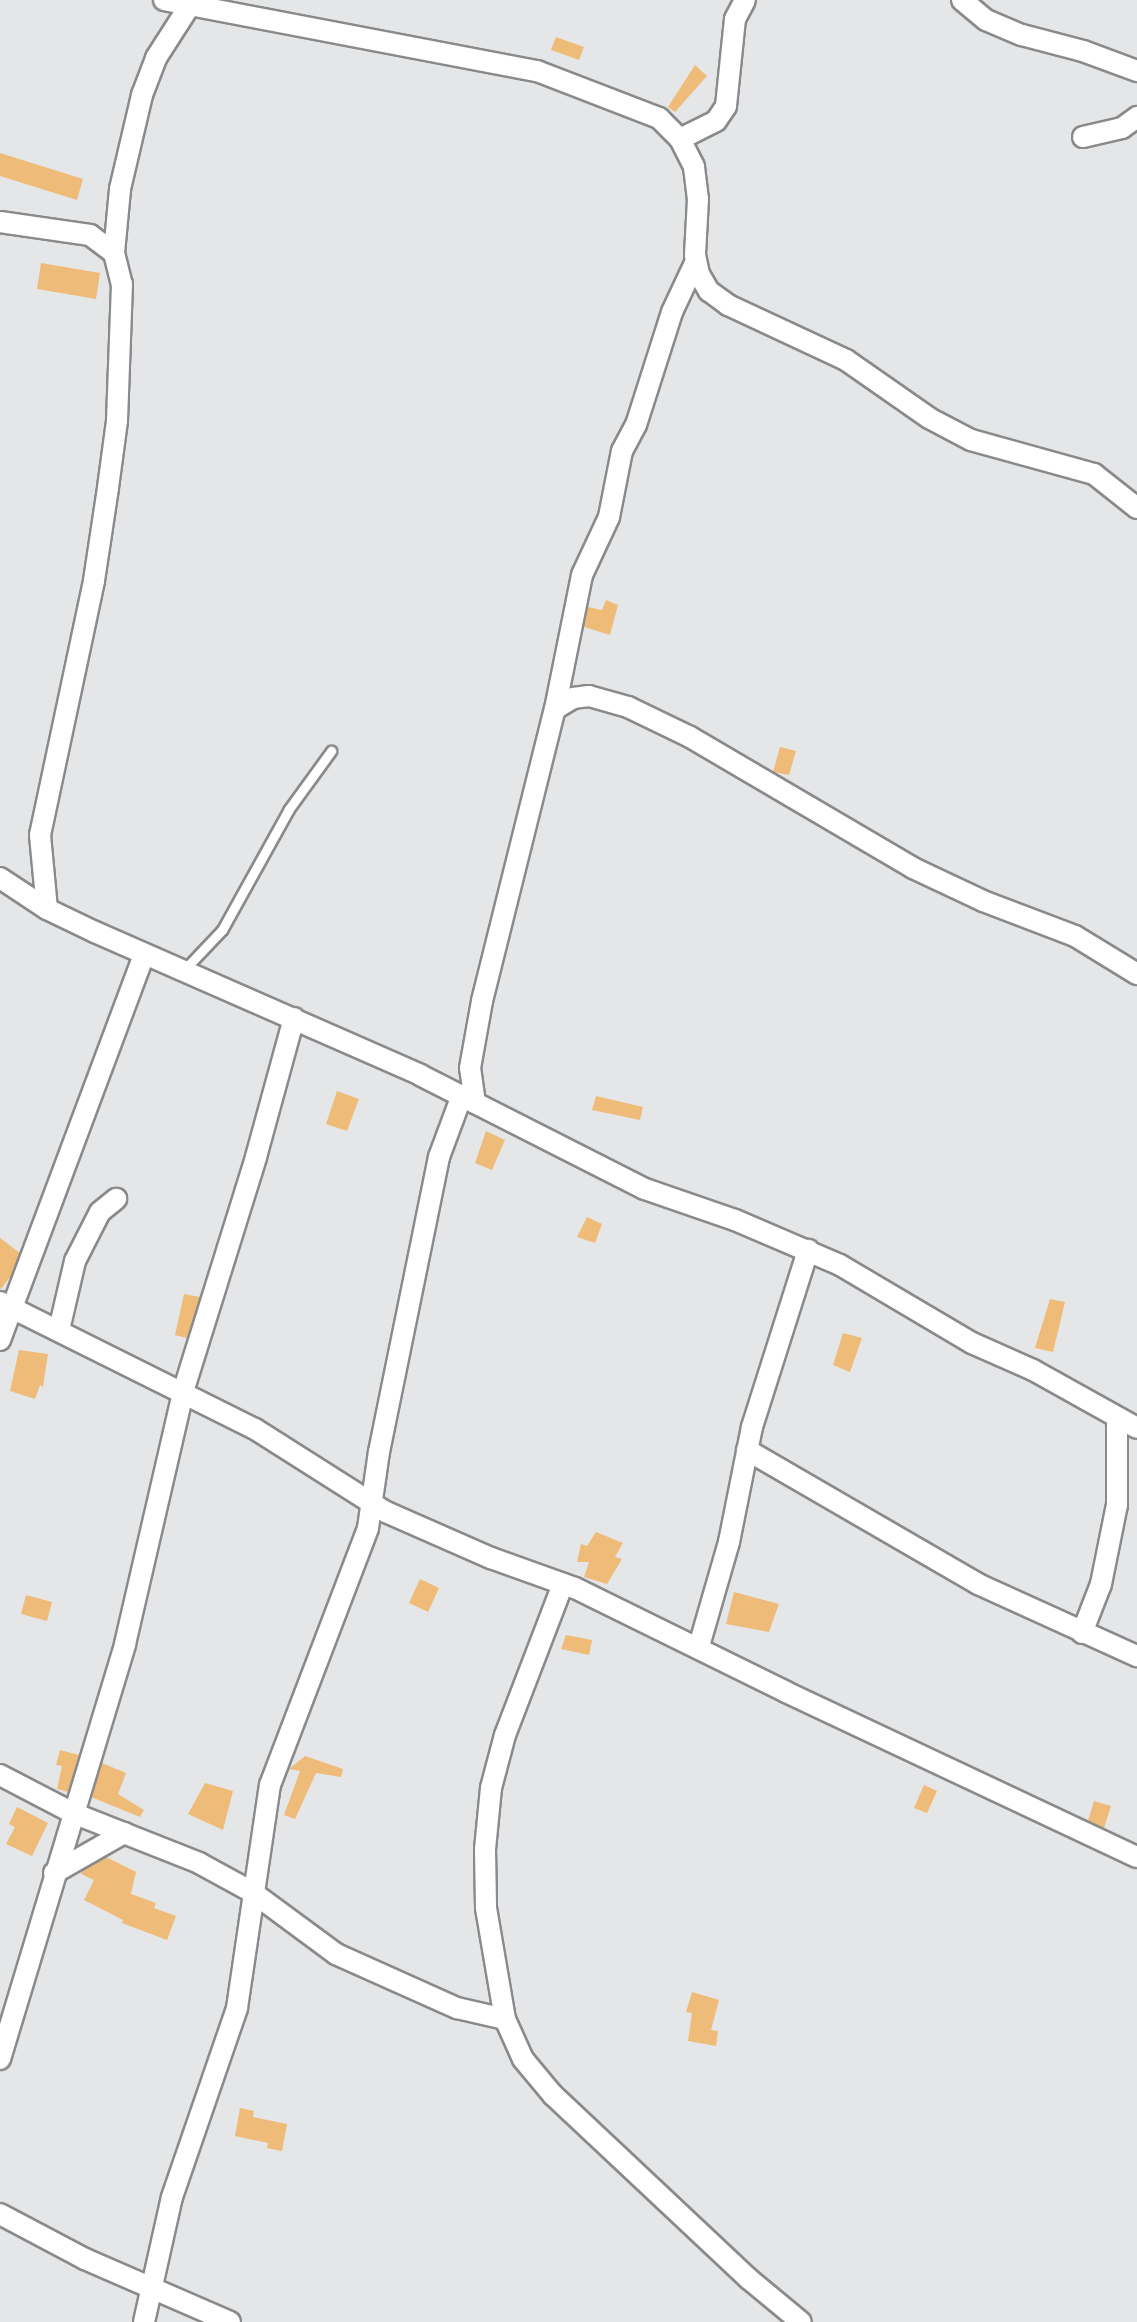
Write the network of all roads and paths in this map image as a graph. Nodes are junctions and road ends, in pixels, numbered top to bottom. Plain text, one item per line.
1 (164, 0) edge
2 (745, 0) edge
3 (962, 0) edge
4 (190, 5) junction
5 (245, 7) edge
6 (1137, 71) edge
7 (1137, 117) edge
8 (1083, 137) dead end
9 (680, 139) junction
10 (0, 222) edge
11 (114, 253) junction
12 (696, 261) junction
13 (1137, 508) edge
14 (555, 709) junction
15 (331, 751) dead end
16 (0, 878) edge
17 (47, 909) junction
18 (144, 954) junction
19 (183, 971) junction
20 (1137, 974) edge
21 (294, 1018) junction
22 (472, 1051) junction
23 (435, 1082) junction
24 (468, 1099) junction
25 (116, 1199) dead end
26 (808, 1250) junction
27 (6, 1305) edge
28 (59, 1330) junction
29 (0, 1340) edge
30 (183, 1392) junction
31 (1118, 1419) junction
32 (1137, 1428) edge
33 (747, 1450) junction
34 (372, 1504) junction
35 (564, 1584) junction
36 (1082, 1633) junction
37 (699, 1646) junction
38 (1137, 1656) edge
39 (0, 1775) edge
40 (73, 1813) junction
41 (124, 1833) junction
42 (1137, 1857) edge
43 (54, 1873) junction
44 (252, 1892) junction
45 (505, 2019) junction
46 (0, 2059) edge
47 (0, 2214) edge
48 (153, 2286) junction
49 (144, 2322) edge
50 (230, 2322) edge
51 (801, 2322) edge

1 - 4 street
2 - 9 street
3 - 6 street
4 - 5 street
4 - 11 street
5 - 9 street
7 - 8 street
9 - 12 street
10 - 11 street
11 - 17 street
12 - 13 street
12 - 14 street
14 - 20 street
14 - 22 street
15 - 19 lane
16 - 17 street
17 - 18 street
18 - 19 street
18 - 27 street
19 - 21 street
21 - 23 street
21 - 30 street
22 - 23 street
22 - 24 street
23 - 24 street
24 - 26 street
24 - 34 street
25 - 28 street
26 - 31 street
26 - 33 street
27 - 28 street
27 - 29 street
28 - 30 street
30 - 34 street
30 - 40 street
31 - 32 street
31 - 36 street
33 - 36 street
33 - 37 street
34 - 35 street
34 - 44 street
35 - 37 street
35 - 45 street
36 - 38 street
37 - 42 street
39 - 40 street
40 - 41 street
40 - 43 street
41 - 43 street
41 - 44 street
43 - 46 street
44 - 45 street
44 - 48 street
45 - 51 street
47 - 48 street
48 - 49 street
48 - 50 street

